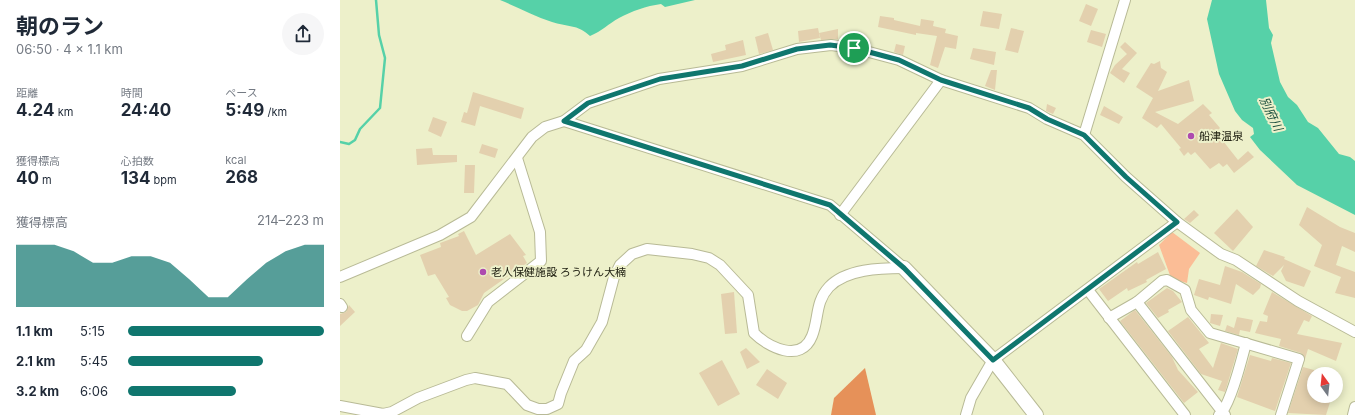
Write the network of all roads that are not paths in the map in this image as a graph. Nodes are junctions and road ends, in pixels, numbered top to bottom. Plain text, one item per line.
1 (1125, 0) edge
2 (941, 80) junction
3 (564, 121) junction
4 (1084, 135) junction
5 (517, 158) junction
6 (840, 215) junction
7 (1177, 222) junction
8 (904, 268) junction
9 (340, 277) edge
10 (1088, 290) junction
11 (1137, 302) junction
12 (1109, 318) junction
13 (1355, 332) edge
14 (467, 336) dead end
15 (1246, 343) junction
16 (993, 360) junction
17 (340, 406) edge
18 (1355, 407) edge
19 (1222, 414) edge
20 (966, 415) edge
21 (1036, 415) edge
22 (1185, 415) edge
23 (1281, 415) edge
24 (1353, 415) edge

1 - 4 street
2 - 3 street
2 - 4 street
2 - 6 street
3 - 5 street
3 - 6 street
4 - 7 street
5 - 9 street
5 - 14 street
6 - 8 street
7 - 10 street
7 - 13 street
8 - 16 street
8 - 17 street
10 - 12 street
10 - 16 street
11 - 12 street
11 - 15 street
11 - 19 street
12 - 22 street
15 - 19 street
15 - 23 street
16 - 20 street
16 - 21 street
18 - 24 street

